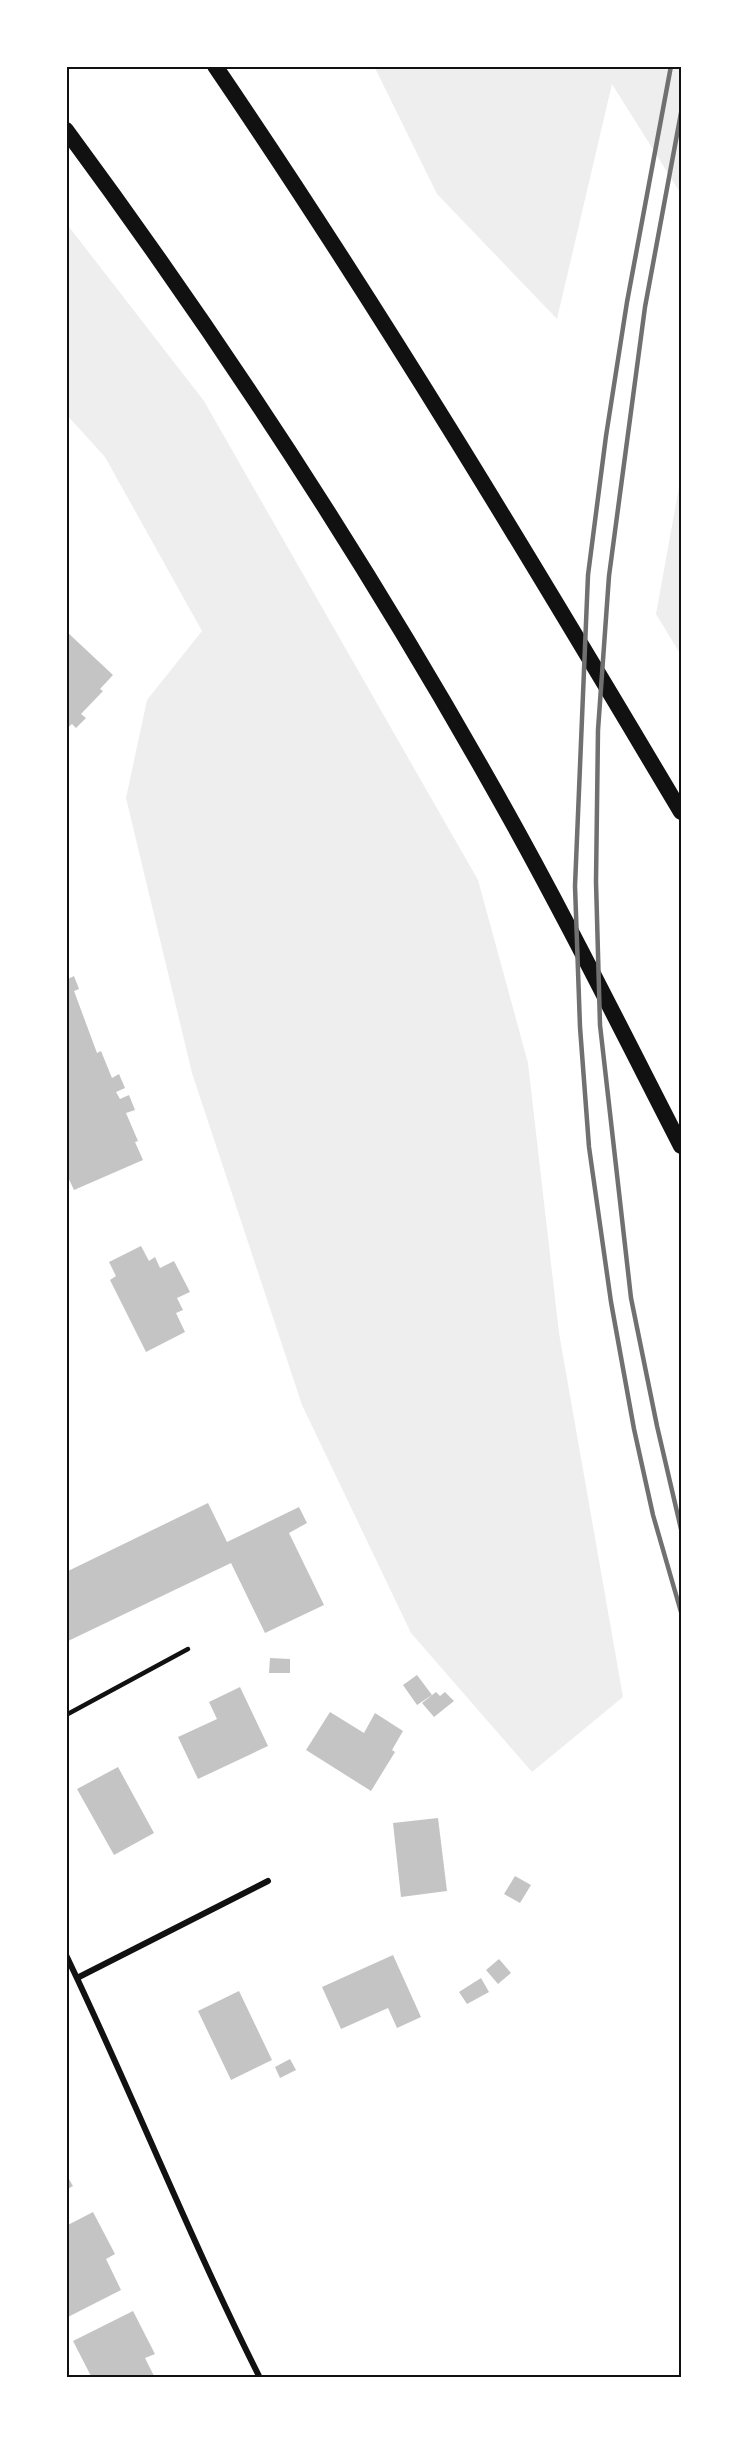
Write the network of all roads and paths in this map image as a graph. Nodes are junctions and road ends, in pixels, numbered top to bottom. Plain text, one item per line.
1 (215, 66) edge
2 (66, 130) edge
3 (681, 812) edge
4 (677, 1127) edge
5 (681, 1146) edge
6 (188, 1649) dead end
7 (66, 1715) edge
8 (268, 1881) dead end
9 (66, 1955) edge
10 (77, 1978) junction
11 (260, 2378) edge

1 - 3 highway
2 - 4 highway
4 - 5 highway
6 - 7 lane
8 - 10 street
9 - 10 street
10 - 11 street

